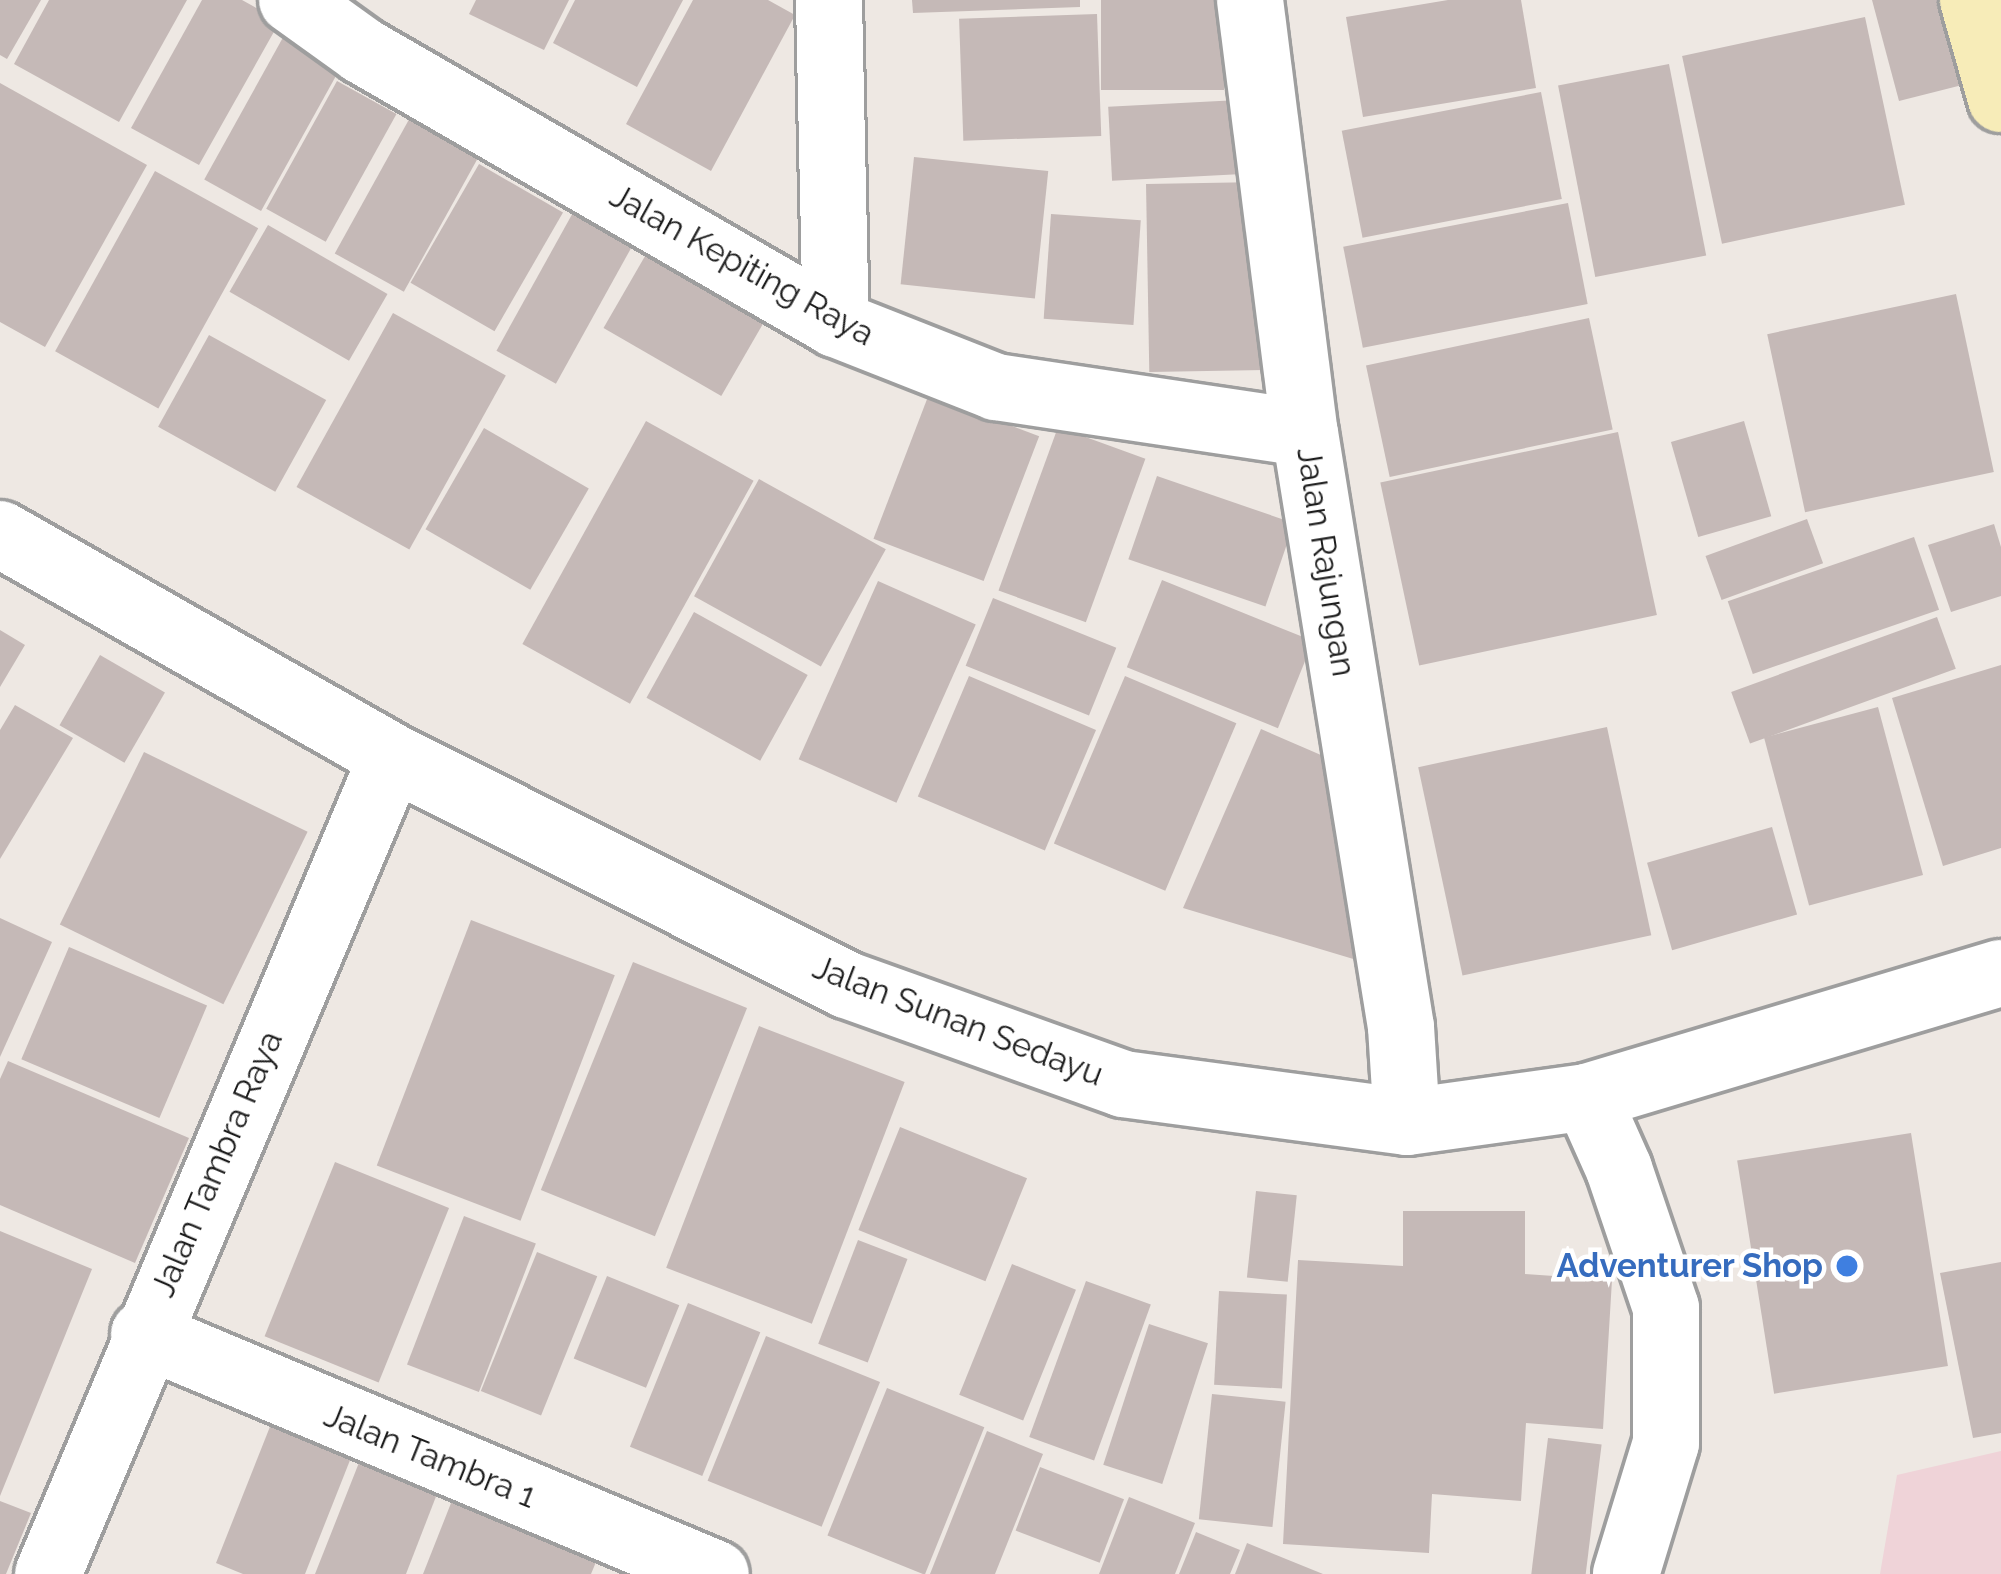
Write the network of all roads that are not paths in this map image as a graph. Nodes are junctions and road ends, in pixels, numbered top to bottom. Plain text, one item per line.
1 (292, 0) edge
2 (829, 0) edge
3 (1250, 0) edge
4 (1973, 0) edge
5 (363, 25) edge
6 (2001, 99) edge
7 (836, 324) junction
8 (1305, 433) junction
9 (0, 534) edge
10 (392, 757) junction
11 (2001, 973) edge
12 (1587, 1097) junction
13 (1407, 1122) junction
14 (144, 1334) junction
15 (48, 1574) edge
16 (716, 1574) edge
17 (1626, 1574) edge

1 - 5 street, Jalan Kepiting Raya
2 - 7 street
3 - 8 street, Jalan Rajungan
4 - 6 street
5 - 7 street, Jalan Kepiting Raya
7 - 8 street, Jalan Kepiting Raya
8 - 13 street, Jalan Rajungan
9 - 10 street, Jalan Sunan Sedayu
10 - 13 street, Jalan Sunan Sedayu
10 - 14 street, Jalan Tambra Raya
11 - 12 street, Jalan Sunan Sedayu
12 - 13 street, Jalan Sunan Sedayu
12 - 17 street
14 - 15 street, Jalan Tambra Raya
14 - 16 street, Jalan Tambra 1

